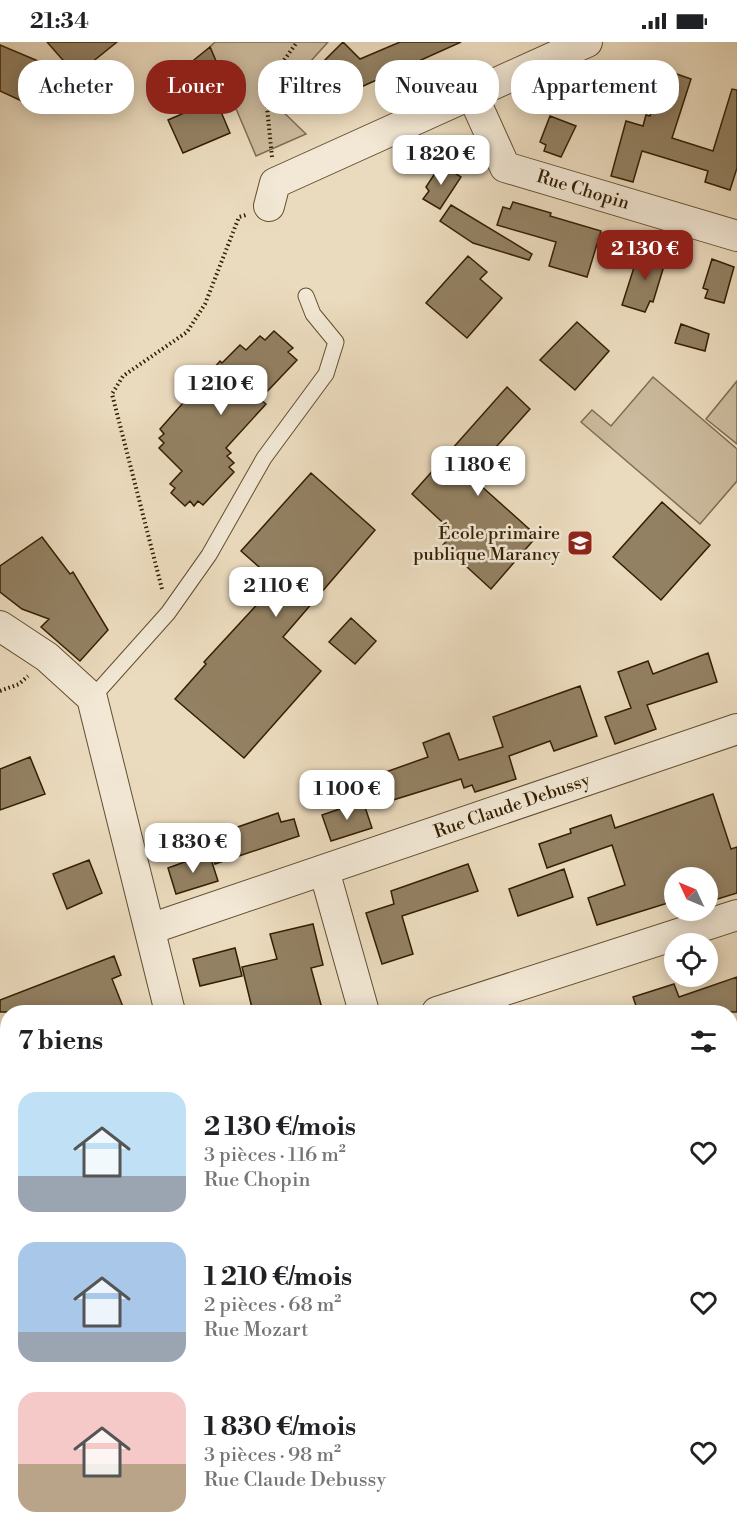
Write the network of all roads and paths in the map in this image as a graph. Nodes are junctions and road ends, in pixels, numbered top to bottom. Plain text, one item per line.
1 (297, 42) edge
2 (587, 42) edge
3 (499, 81) edge
4 (432, 114) edge
5 (480, 114) edge
6 (272, 195) junction
7 (737, 236) edge
8 (306, 296) dead end
9 (168, 613) junction
10 (0, 626) edge
11 (92, 699) junction
12 (737, 729) edge
13 (324, 870) junction
14 (737, 915) edge
15 (150, 929) junction
16 (168, 1005) edge
17 (362, 1005) edge
18 (459, 1005) edge

1 - 6 path
2 - 3 street
4 - 6 street
5 - 7 street, Rue Chopin
6 - 9 path
8 - 9 lane
9 - 11 lane
10 - 11 street
11 - 15 street
12 - 13 street, Rue Claude Debussy
13 - 15 street, Rue Claude Debussy
13 - 17 street
14 - 18 street
15 - 16 street

